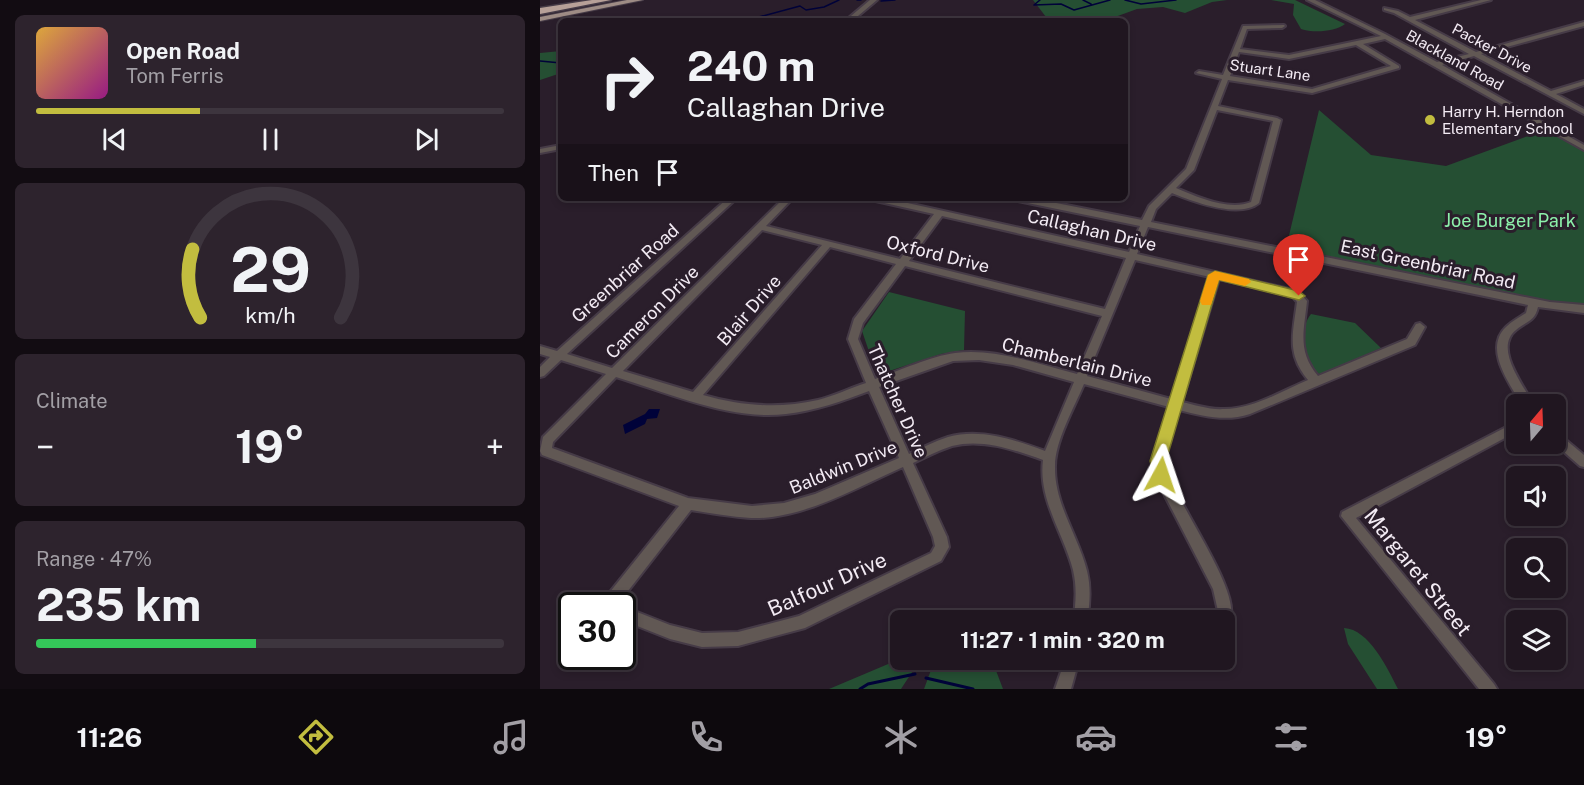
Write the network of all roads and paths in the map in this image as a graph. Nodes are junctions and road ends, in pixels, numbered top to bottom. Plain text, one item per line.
1 (575, 0) edge
2 (607, 0) edge
3 (639, 0) edge
4 (874, 0) edge
5 (1310, 0) edge
6 (1488, 0) edge
7 (540, 6) edge
8 (1386, 9) dead end
9 (540, 11) edge
10 (852, 18) edge
11 (540, 19) edge
12 (1410, 19) junction
13 (1584, 24) edge
14 (1282, 26) dead end
15 (1384, 36) junction
16 (1357, 43) junction
17 (1236, 50) junction
18 (1475, 54) junction
19 (1436, 65) junction
20 (1199, 73) dead end
21 (1225, 77) junction
22 (1584, 83) edge
23 (1550, 94) junction
24 (1214, 107) junction
25 (1584, 112) edge
26 (558, 148) edge
27 (1584, 148) edge
28 (540, 151) edge
29 (1171, 189) junction
30 (731, 201) edge
31 (786, 201) edge
32 (887, 201) edge
33 (1033, 201) edge
34 (940, 213) junction
35 (1147, 224) junction
36 (760, 227) junction
37 (828, 244) junction
38 (1133, 257) junction
39 (903, 262) junction
40 (1215, 275) junction
41 (1534, 303) junction
42 (1584, 309) edge
43 (1109, 314) junction
44 (1420, 327) dead end
45 (540, 350) edge
46 (560, 354) junction
47 (540, 373) edge
48 (614, 373) junction
49 (1081, 379) junction
50 (1316, 382) junction
51 (872, 386) junction
52 (1522, 394) edge
53 (695, 397) junction
54 (1176, 404) junction
55 (1506, 432) edge
56 (1566, 447) edge
57 (546, 451) joint
58 (1049, 457) junction
59 (908, 460) junction
60 (1584, 462) edge
61 (688, 504) junction
62 (940, 552) joint
63 (619, 592) edge
64 (1082, 610) edge
65 (1224, 610) edge
66 (636, 619) edge
67 (1069, 670) edge
68 (1063, 689) edge
69 (1489, 689) edge

1 - 7 highway
2 - 9 highway
3 - 11 main road
4 - 10 street
5 - 15 street, Blackland Road
6 - 12 street
8 - 12 street, Packer Drive
12 - 18 street, Packer Drive
13 - 18 street
14 - 17 street
15 - 16 street
15 - 19 street, Blackland Road
16 - 17 street
16 - 21 street, Stuart Lane
17 - 21 street
18 - 19 street
18 - 23 street, Packer Drive
19 - 27 street, Blackland Road
20 - 21 street, Stuart Lane
21 - 24 street
22 - 23 street
23 - 25 street, Packer Drive
24 - 29 street
24 - 29 street
26 - 28 street
29 - 35 street
30 - 46 street, Greenbriar Road
31 - 36 street, Cameron Drive
32 - 34 street, Callaghan Drive
33 - 35 street, East Greenbriar Road
34 - 38 street, Callaghan Drive
34 - 39 street, Thatcher Drive
35 - 38 street
35 - 41 street, East Greenbriar Road
36 - 37 street, Oxford Drive
36 - 48 street, Cameron Drive
37 - 39 street, Oxford Drive
37 - 53 street, Blair Drive
38 - 40 street, Callaghan Drive
38 - 43 street
39 - 43 street, Oxford Drive
39 - 51 street, Thatcher Drive
40 - 50 street, Callaghan Drive
40 - 54 street
41 - 42 street, East Greenbriar Road
41 - 52 street
43 - 49 street
44 - 50 street, Chamberlain Drive
45 - 46 street, Chamberlain Drive
46 - 47 street, Greenbriar Road
46 - 48 street, Chamberlain Drive
48 - 53 street, Chamberlain Drive
48 - 57 street, Cameron Drive
49 - 51 street, Chamberlain Drive
49 - 54 street, Chamberlain Drive
49 - 58 street
50 - 54 street, Chamberlain Drive
51 - 53 street, Chamberlain Drive
51 - 59 street, Thatcher Drive
54 - 65 street
55 - 69 street, Margaret Street
56 - 60 street
57 - 61 street, Baldwin Drive
58 - 59 street, Baldwin Drive
58 - 64 street
59 - 61 street, Baldwin Drive
59 - 62 street, Thatcher Drive
61 - 63 street
62 - 66 street, Balfour Drive
67 - 68 street

